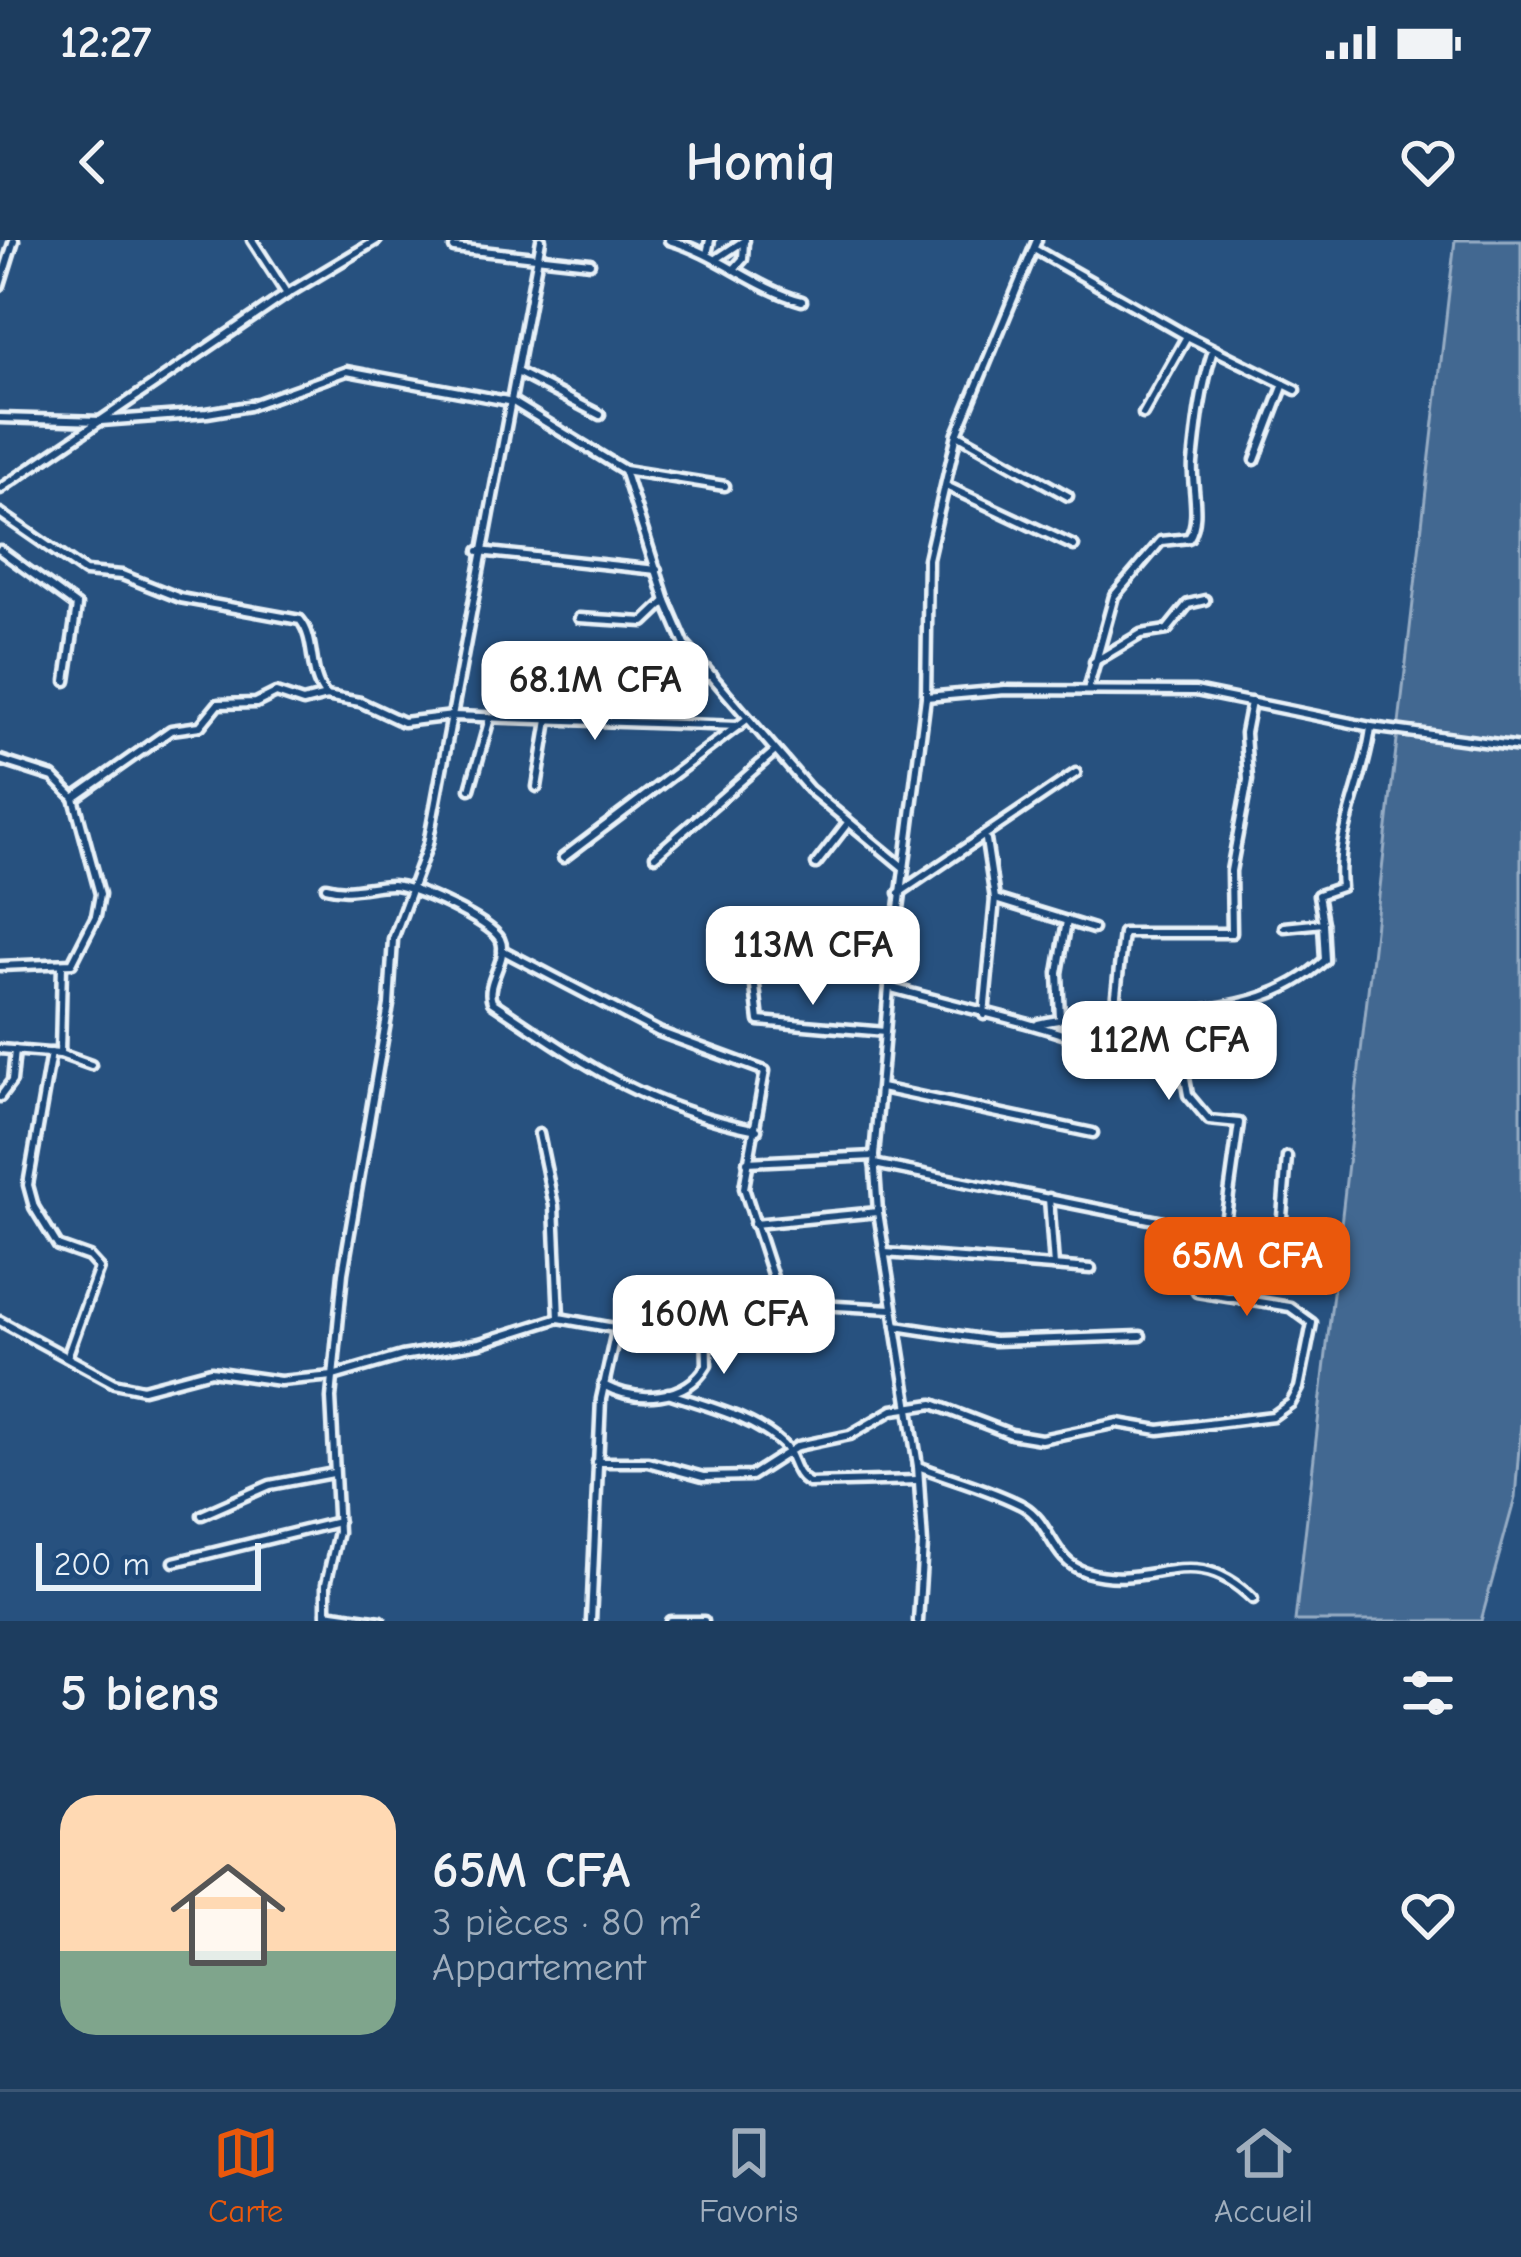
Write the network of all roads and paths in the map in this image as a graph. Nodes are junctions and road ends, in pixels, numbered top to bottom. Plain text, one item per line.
1 (14, 240) edge
2 (252, 240) edge
3 (377, 240) edge
4 (541, 240) edge
5 (669, 240) edge
6 (710, 240) edge
7 (744, 240) edge
8 (363, 243) edge
9 (1036, 244) edge
10 (454, 248) dead end
11 (538, 254) junction
12 (707, 254) junction
13 (718, 258) junction
14 (590, 263) dead end
15 (734, 269) junction
16 (0, 285) edge
17 (287, 294) junction
18 (802, 301) dead end
19 (1187, 336) junction
20 (1213, 350) junction
21 (519, 373) junction
22 (1284, 384) junction
23 (1296, 390) dead end
24 (513, 402) junction
25 (1143, 414) dead end
26 (600, 415) dead end
27 (0, 418) edge
28 (101, 421) junction
29 (957, 434) junction
30 (1255, 460) dead end
31 (624, 470) junction
32 (0, 476) edge
33 (17, 476) junction
34 (724, 486) dead end
35 (946, 486) junction
36 (0, 489) edge
37 (1068, 496) dead end
38 (0, 513) edge
39 (1074, 546) dead end
40 (0, 550) edge
41 (479, 551) junction
42 (657, 570) junction
43 (1205, 600) dead end
44 (665, 601) junction
45 (579, 618) dead end
46 (1094, 662) junction
47 (566, 669) dead end
48 (713, 676) junction
49 (66, 681) dead end
50 (1088, 690) junction
51 (326, 696) junction
52 (926, 697) junction
53 (1251, 702) junction
54 (453, 716) junction
55 (490, 718) junction
56 (746, 718) junction
57 (548, 720) junction
58 (739, 726) junction
59 (1371, 727) junction
60 (1521, 747) edge
61 (774, 752) junction
62 (0, 760) edge
63 (1076, 773) dead end
64 (537, 787) dead end
65 (470, 789) dead end
66 (74, 798) junction
67 (847, 824) junction
68 (986, 838) junction
69 (655, 856) dead end
70 (562, 858) dead end
71 (816, 864) dead end
72 (903, 867) junction
73 (326, 887) dead end
74 (413, 887) junction
75 (899, 893) junction
76 (995, 899) junction
77 (1067, 921) junction
78 (1323, 922) junction
79 (1284, 927) dead end
80 (1093, 929) dead end
81 (502, 950) junction
82 (62, 964) junction
83 (0, 966) edge
84 (753, 969) dead end
85 (889, 986) junction
86 (1114, 1012) junction
87 (1160, 1012) junction
88 (984, 1015) junction
89 (1060, 1019) junction
90 (1038, 1024) junction
91 (885, 1033) junction
92 (1094, 1045) dead end
93 (0, 1049) edge
94 (15, 1050) junction
95 (55, 1054) junction
96 (92, 1065) dead end
97 (881, 1088) junction
98 (0, 1097) edge
99 (757, 1130) junction
100 (1093, 1133) dead end
101 (538, 1134) dead end
102 (1287, 1157) dead end
103 (874, 1160) junction
104 (746, 1162) junction
105 (1049, 1198) junction
106 (878, 1212) junction
107 (754, 1224) junction
108 (1207, 1227) junction
109 (1224, 1231) junction
110 (1280, 1241) junction
111 (884, 1253) junction
112 (1329, 1255) dead end
113 (1054, 1266) junction
114 (1091, 1269) dead end
115 (781, 1303) junction
116 (893, 1309) junction
117 (559, 1318) junction
118 (706, 1319) junction
119 (0, 1321) edge
120 (896, 1326) junction
121 (616, 1331) junction
122 (1142, 1336) dead end
123 (67, 1357) junction
124 (333, 1376) junction
125 (603, 1385) junction
126 (668, 1393) junction
127 (909, 1408) junction
128 (788, 1450) junction
129 (596, 1462) junction
130 (918, 1466) junction
131 (333, 1473) junction
132 (919, 1480) junction
133 (202, 1515) dead end
134 (338, 1522) junction
135 (175, 1562) dead end
136 (1253, 1599) dead end
137 (326, 1617) edge
138 (380, 1621) edge
139 (591, 1621) edge
140 (670, 1621) edge
141 (704, 1621) edge
142 (919, 1621) edge

1 - 16 street
2 - 17 street
3 - 8 street
4 - 11 street
5 - 12 street
6 - 12 street
7 - 13 street
7 - 15 street
8 - 17 street
9 - 19 street
9 - 29 street
10 - 11 street
11 - 14 street
11 - 21 street
12 - 13 street
13 - 15 street
15 - 18 street
17 - 28 street
19 - 20 street
19 - 25 street
20 - 22 street
20 - 46 street
21 - 24 street
21 - 26 street
22 - 23 street
22 - 30 street
24 - 28 street
24 - 31 street
24 - 41 street
27 - 28 street
28 - 33 street
29 - 35 street
29 - 37 street
31 - 34 street
31 - 42 street
32 - 33 street
33 - 36 street
35 - 39 street
35 - 52 street
38 - 51 street
40 - 49 street
41 - 42 street
41 - 54 street
42 - 44 street
43 - 46 street
44 - 45 street
44 - 48 street
46 - 50 street
47 - 48 street
48 - 56 street
50 - 52 street
50 - 53 street
51 - 54 street
51 - 66 street
52 - 72 street
53 - 59 street
53 - 86 street
54 - 55 street
54 - 74 street
55 - 57 street
55 - 65 street
56 - 58 street
56 - 61 street
57 - 58 street
57 - 64 street
58 - 70 street
59 - 60 street
59 - 78 street
61 - 67 street
61 - 69 street
62 - 66 street
63 - 68 street
66 - 82 street
67 - 71 street
67 - 72 street
68 - 75 street
68 - 76 street
72 - 75 street
73 - 74 street
74 - 81 street
74 - 124 street
75 - 85 street
76 - 77 street
76 - 88 street
77 - 80 street
77 - 89 street
78 - 79 street
78 - 87 street
81 - 99 street
81 - 99 street
82 - 83 street
82 - 95 street
84 - 91 street
85 - 88 street
85 - 91 street
86 - 87 street
86 - 89 street
87 - 109 street
88 - 90 street
89 - 90 street
90 - 92 street
91 - 97 street
93 - 94 street
94 - 95 street
94 - 98 street
95 - 96 street
95 - 123 street
97 - 100 street
97 - 103 street
99 - 104 street
101 - 117 street
102 - 110 street
103 - 104 street
103 - 105 street
103 - 106 street
104 - 107 street
105 - 108 street
105 - 113 street
106 - 107 street
106 - 111 street
107 - 115 street
108 - 109 street
108 - 127 street
109 - 110 street
110 - 112 street
111 - 113 street
111 - 116 street
113 - 114 street
115 - 116 street
115 - 118 street
116 - 120 street
117 - 121 street
117 - 124 street
118 - 121 street
118 - 126 street
119 - 123 street
120 - 122 street
120 - 127 street
121 - 125 street
123 - 124 street
124 - 131 street
125 - 126 street
125 - 129 street
126 - 128 street
127 - 128 street
127 - 130 street
128 - 129 street
128 - 132 street
129 - 139 street
130 - 132 street
130 - 136 street
131 - 133 street
131 - 134 street
132 - 142 street
134 - 135 street
134 - 137 street
137 - 138 street
140 - 141 street

